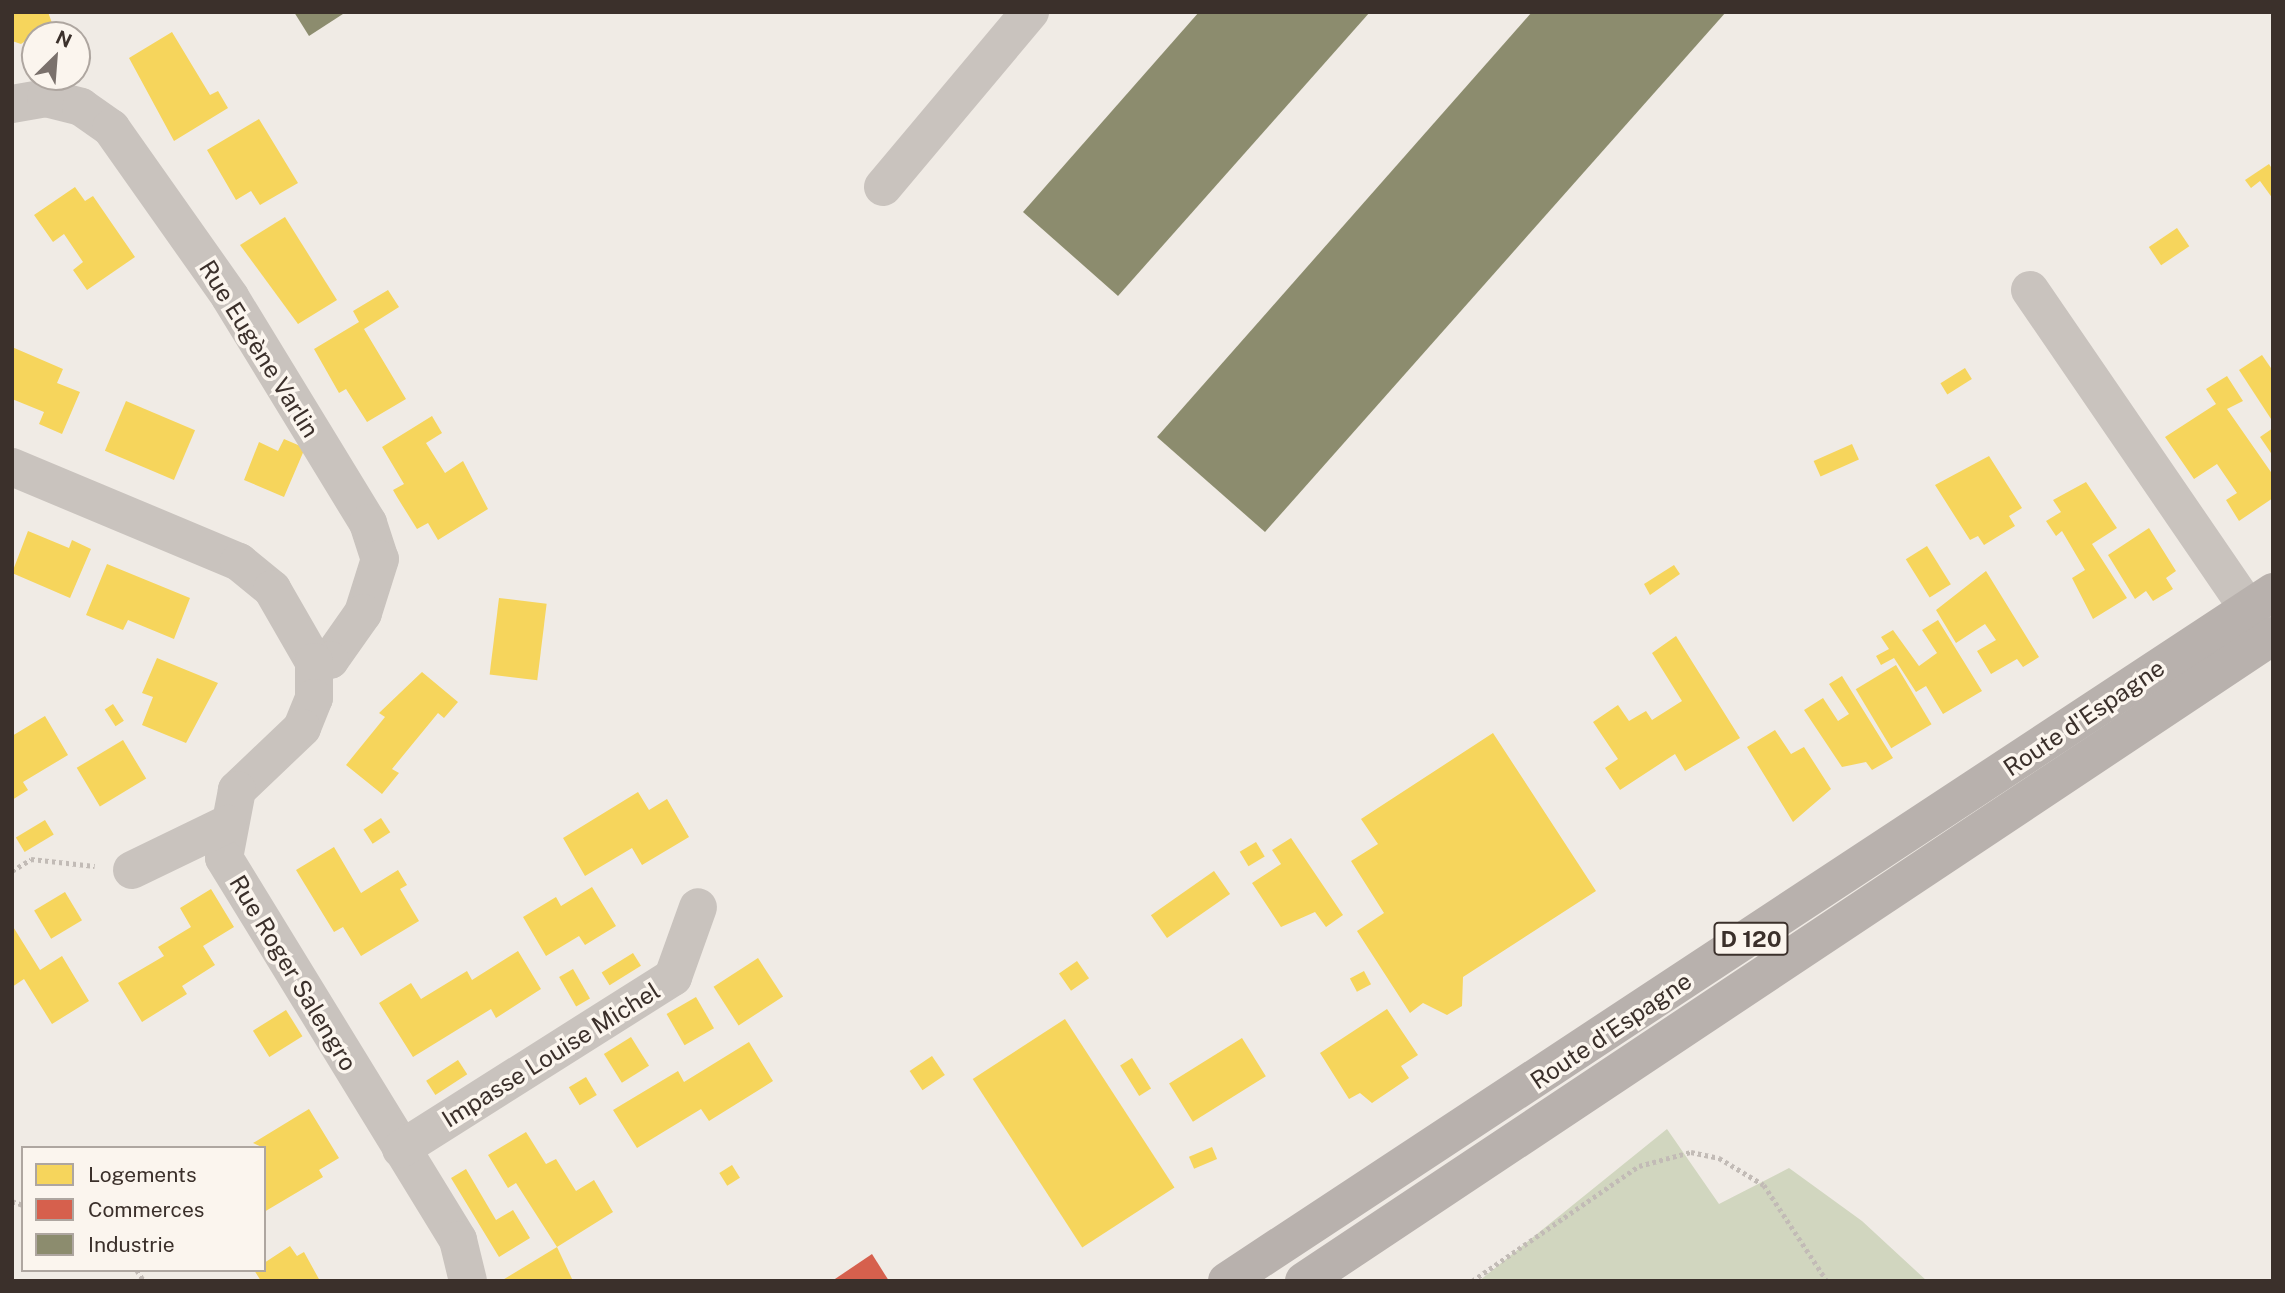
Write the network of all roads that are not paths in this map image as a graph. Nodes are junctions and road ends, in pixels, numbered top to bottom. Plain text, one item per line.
1 (1030, 12) edge
2 (12, 104) edge
3 (883, 187) dead end
4 (2030, 290) dead end
5 (12, 467) edge
6 (2266, 619) edge
7 (314, 662) junction
8 (227, 824) junction
9 (132, 870) road end
10 (698, 907) dead end
11 (401, 1149) junction
12 (468, 1281) edge
13 (1227, 1281) edge
14 (1304, 1281) edge

1 - 3 street
2 - 7 street, Rue Eugène Varlin
4 - 6 street
5 - 7 street
6 - 13 main road, Route d'Espagne / D 120
6 - 14 main road, Route d'Espagne / D 120
7 - 8 street, Rue Roger Salengro
8 - 9 street
8 - 11 street, Rue Roger Salengro
10 - 11 street, Impasse Louise Michel
11 - 12 street, Rue Roger Salengro

